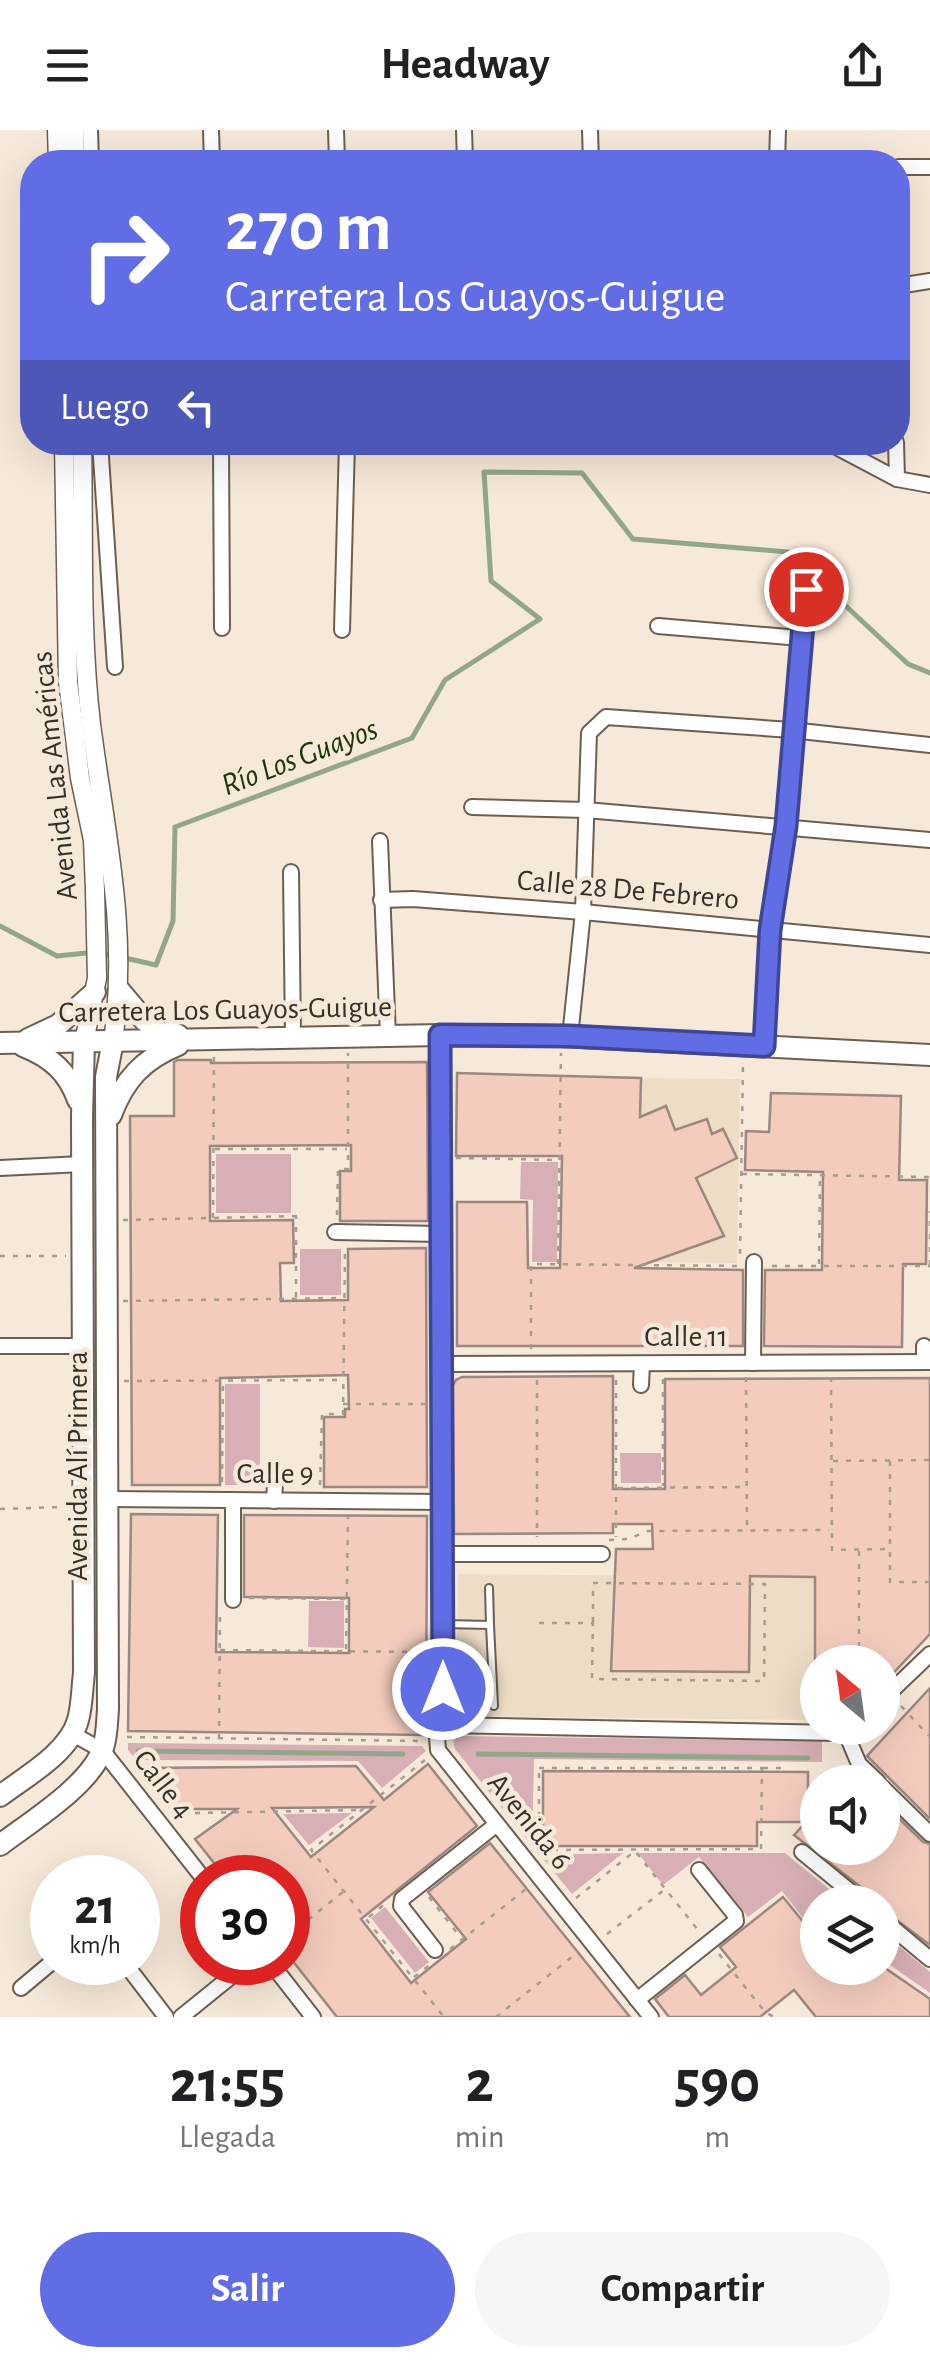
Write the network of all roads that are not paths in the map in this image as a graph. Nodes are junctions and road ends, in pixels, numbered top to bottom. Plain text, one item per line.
1 (64, 455) edge
2 (82, 455) edge
3 (101, 455) edge
4 (221, 455) edge
5 (347, 455) edge
6 (851, 455) edge
7 (896, 455) edge
8 (897, 479) junction
9 (930, 485) edge
10 (806, 589) dead end
11 (658, 626) dead end
12 (222, 628) dead end
13 (342, 630) dead end
14 (800, 638) junction
15 (115, 667) dead end
16 (792, 730) junction
17 (930, 745) edge
18 (472, 807) dead end
19 (586, 810) junction
20 (786, 826) junction
21 (380, 840) dead end
22 (930, 840) edge
23 (292, 872) dead end
24 (381, 900) junction
25 (583, 912) junction
26 (770, 930) junction
27 (930, 945) edge
28 (119, 983) junction
29 (96, 985) junction
30 (440, 1035) junction
31 (388, 1036) junction
32 (566, 1036) junction
33 (293, 1038) junction
34 (204, 1039) junction
35 (113, 1041) junction
36 (84, 1042) junction
37 (8, 1043) edge
38 (754, 1046) junction
39 (930, 1055) edge
40 (82, 1116) junction
41 (106, 1131) junction
42 (82, 1164) junction
43 (0, 1168) edge
44 (339, 1232) road end
45 (441, 1234) junction
46 (754, 1264) road end
47 (0, 1346) edge
48 (83, 1346) junction
49 (926, 1357) edge
50 (750, 1363) junction
51 (442, 1364) junction
52 (642, 1364) junction
53 (641, 1386) dead end
54 (274, 1484) dead end
55 (108, 1500) junction
56 (227, 1501) junction
57 (274, 1501) junction
58 (442, 1502) junction
59 (442, 1554) junction
60 (602, 1554) road end
61 (489, 1588) dead end
62 (229, 1598) road end
63 (442, 1624) junction
64 (490, 1625) junction
65 (929, 1658) edge
66 (900, 1684) edge
67 (494, 1706) dead end
68 (443, 1726) junction
69 (800, 1730) edge
70 (73, 1734) junction
71 (104, 1744) junction
72 (0, 1796) edge
73 (900, 1805) edge
74 (497, 1824) junction
75 (930, 1834) edge
76 (0, 1845) edge
77 (186, 1855) edge
78 (818, 1865) edge
79 (699, 1870) dead end
80 (842, 1885) edge
81 (900, 1934) edge
82 (441, 1952) road end
83 (930, 1959) edge
84 (30, 1980) edge
85 (142, 1985) edge
86 (221, 1985) edge
87 (288, 1985) edge
88 (21, 1988) dead end
89 (637, 2000) junction
90 (166, 2017) edge
91 (181, 2017) edge
92 (313, 2017) edge
93 (651, 2017) edge

1 - 29 street, Avenida Las Américas
2 - 28 street, Avenida Las Américas
3 - 15 street
4 - 12 street
5 - 13 street
6 - 8 street
7 - 8 street
8 - 9 street
10 - 14 street
11 - 14 street
14 - 16 street
16 - 17 street
16 - 19 street
16 - 20 street
18 - 19 street
19 - 20 street
19 - 25 street
20 - 22 street
20 - 26 street
21 - 24 street
23 - 33 street
24 - 25 street, Calle 28 De Febrero
24 - 31 street
25 - 26 street, Calle 28 De Febrero
25 - 32 street
26 - 27 street, Calle 28 De Febrero
26 - 38 street
28 - 34 main road
28 - 35 street, Avenida Las Américas
29 - 36 street, Avenida Las Américas
29 - 37 main road
30 - 31 main road, Carretera Los Guayos-Guigue
30 - 32 main road, Carretera Los Guayos-Guigue
30 - 45 street
31 - 33 main road, Carretera Los Guayos-Guigue
32 - 38 main road, Carretera Los Guayos-Guigue
33 - 34 main road, Carretera Los Guayos-Guigue
34 - 35 main road, Carretera Los Guayos-Guigue
34 - 41 main road
35 - 36 main road, Carretera Los Guayos-Guigue
35 - 41 main road, Avenida Alí Primera
36 - 37 main road, Carretera Los Guayos-Guigue
36 - 40 main road, Avenida Alí Primera
37 - 40 main road
38 - 39 main road, Carretera Los Guayos-Guigue
40 - 42 main road, Avenida Alí Primera
41 - 55 main road, Avenida Alí Primera
42 - 43 street
42 - 48 main road, Avenida Alí Primera
44 - 45 street
45 - 51 street
46 - 50 street
47 - 48 street
48 - 70 main road, Avenida Alí Primera
49 - 50 street, Calle 11
50 - 52 street, Calle 11
51 - 52 street, Calle 11
51 - 58 street
52 - 53 street
54 - 57 street
55 - 56 street, Calle 9
55 - 71 main road, Avenida Alí Primera
56 - 57 street, Calle 9
56 - 62 street
57 - 58 street, Calle 9
58 - 59 street
59 - 60 street
59 - 63 street
61 - 64 lane
63 - 64 lane
63 - 68 street
64 - 67 lane
65 - 66 street
68 - 69 street
68 - 74 street, Avenida 6
70 - 71 street, Calle 4
70 - 72 main road
71 - 76 main road
71 - 77 street, Calle 4
73 - 75 street
74 - 82 street
74 - 89 street, Avenida 6
78 - 80 street
79 - 89 street
81 - 83 street
84 - 88 street
85 - 90 street
86 - 91 street
87 - 92 street
89 - 93 street, Avenida 6

